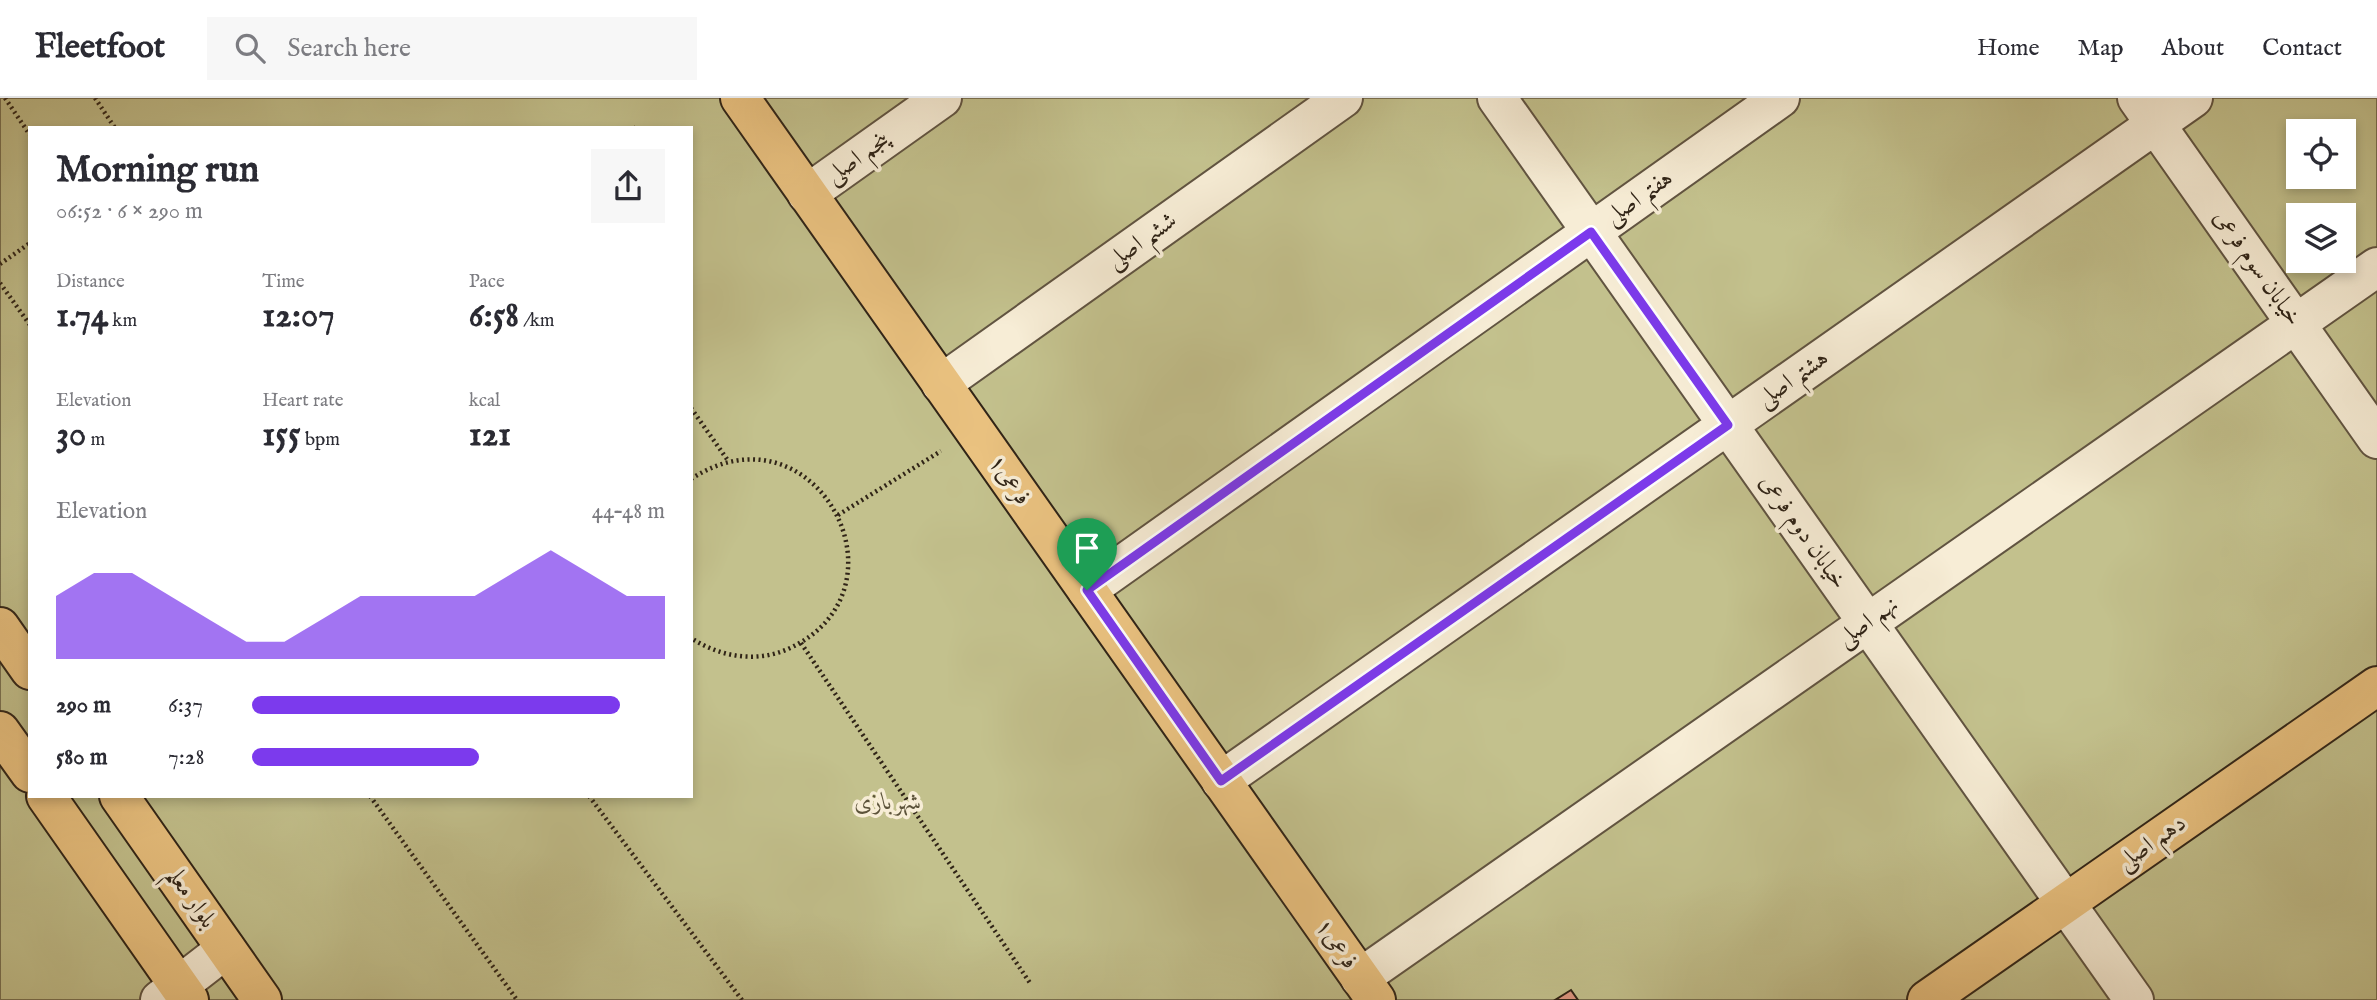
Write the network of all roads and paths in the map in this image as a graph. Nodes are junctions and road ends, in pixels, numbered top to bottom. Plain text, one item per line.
1 (5, 98) edge
2 (95, 98) edge
3 (740, 98) edge
4 (942, 98) edge
5 (1343, 98) edge
6 (1497, 98) edge
7 (1780, 98) edge
8 (2193, 98) edge
9 (2146, 111) edge
10 (114, 126) edge
11 (28, 132) edge
12 (807, 194) junction
13 (1591, 232) junction
14 (28, 244) edge
15 (0, 264) edge
16 (2377, 267) edge
17 (0, 283) edge
18 (28, 322) edge
19 (2296, 323) junction
20 (941, 384) junction
21 (693, 411) edge
22 (1728, 425) junction
23 (974, 430) junction
24 (2377, 439) edge
25 (729, 462) junction
26 (693, 478) edge
27 (838, 515) junction
28 (1087, 590) junction
29 (1867, 623) junction
30 (0, 628) edge
31 (693, 639) edge
32 (801, 643) junction
33 (28, 667) edge
34 (2377, 686) edge
35 (0, 731) edge
36 (28, 770) edge
37 (1221, 781) junction
38 (47, 798) edge
39 (120, 798) edge
40 (371, 798) edge
41 (590, 798) edge
42 (2066, 904) junction
43 (226, 949) junction
44 (1030, 983) dead end
45 (1368, 989) edge
46 (176, 995) edge
47 (262, 1000) edge
48 (517, 1000) edge
49 (742, 1000) edge
50 (1927, 1000) edge
51 (2134, 1000) edge

1 - 11 path
2 - 10 path
3 - 12 main road, فرعی۱
4 - 12 street, پنجم اصلی
5 - 20 street, ششم اصلی
6 - 13 street, خیابان دوم فرعی
7 - 13 street, هفتم اصلی
8 - 9 street, هشتم اصلی
9 - 19 street, خیابان سوم فرعی
9 - 22 street, هشتم اصلی
12 - 20 main road, فرعی۱
13 - 22 street, خیابان دوم فرعی
13 - 28 street, هفتم اصلی
14 - 15 path
16 - 19 street, نهم اصلی
17 - 18 path
19 - 24 street, خیابان سوم فرعی
19 - 29 street, نهم اصلی
20 - 23 main road, فرعی۱
21 - 25 path
22 - 29 street, خیابان دوم فرعی
22 - 37 street, هشتم اصلی
23 - 27 path
23 - 28 main road, فرعی۱
25 - 26 path
25 - 27 path
27 - 32 path
28 - 37 main road, فرعی۱
29 - 42 street, خیابان دوم فرعی
29 - 45 street, نهم اصلی
30 - 33 main road
31 - 32 path
32 - 44 path
34 - 42 main road, دهم اصلی
35 - 36 main road
37 - 45 main road, فرعی۱
38 - 46 main road
39 - 43 main road, بلوار معلم
40 - 48 path
41 - 49 path
42 - 50 main road, دهم اصلی
42 - 51 street, خیابان دوم فرعی
43 - 46 street
43 - 47 main road, بلوار معلم

